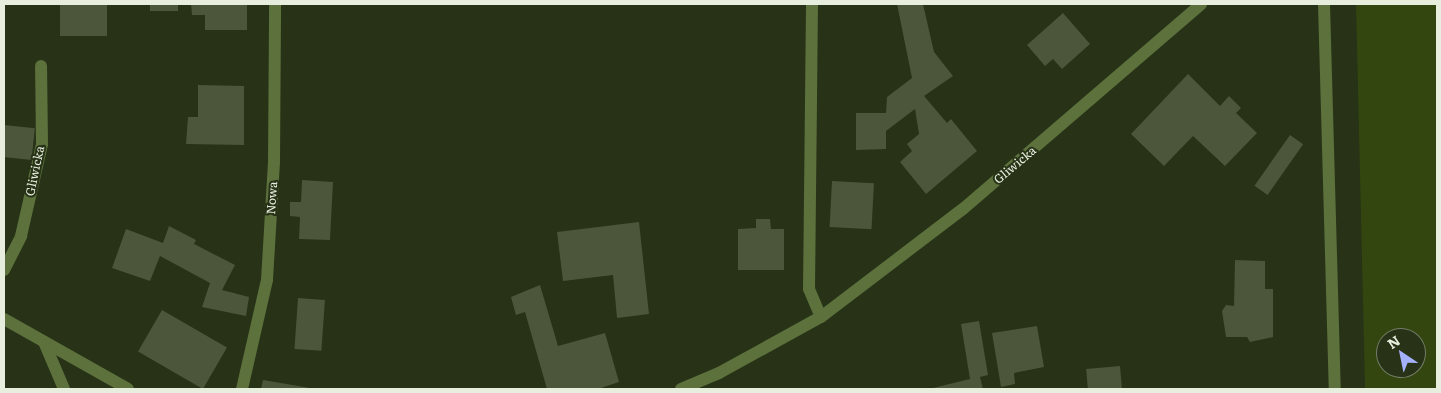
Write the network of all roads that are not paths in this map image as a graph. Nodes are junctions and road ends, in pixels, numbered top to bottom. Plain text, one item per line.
1 (276, 4) edge
2 (812, 4) edge
3 (1200, 4) edge
4 (1324, 4) edge
5 (40, 66) dead end
6 (4, 270) edge
7 (821, 317) junction
8 (4, 319) edge
9 (44, 342) junction
10 (64, 389) edge
11 (128, 389) edge
12 (242, 389) edge
13 (681, 389) edge
14 (1335, 389) edge

1 - 12 street, Nowa
2 - 7 street
3 - 7 street, Gliwicka
4 - 14 street
5 - 6 street, Gliwicka
7 - 13 street, Gliwicka
8 - 9 street
9 - 10 street
9 - 11 street

